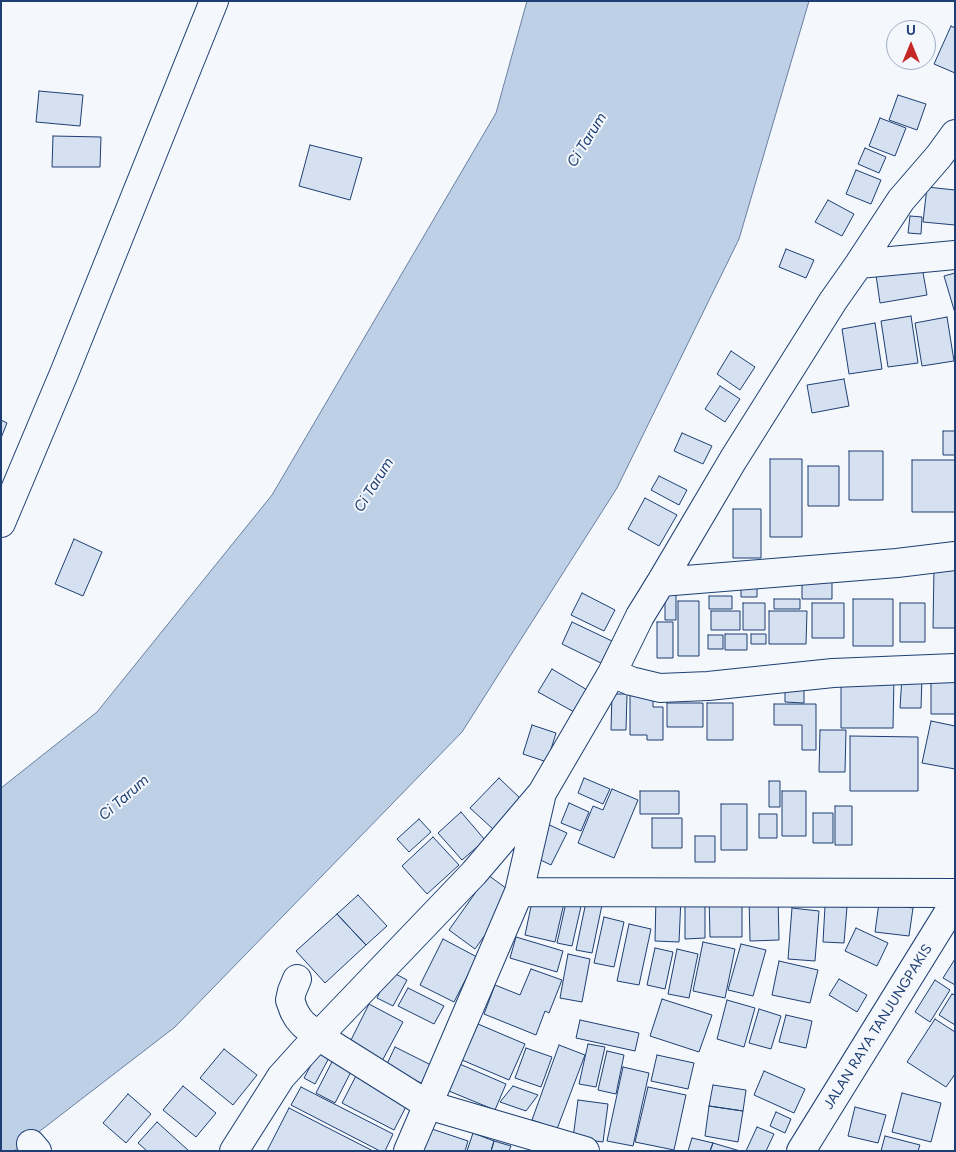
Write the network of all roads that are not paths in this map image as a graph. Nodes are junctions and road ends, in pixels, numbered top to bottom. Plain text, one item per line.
1 (214, 1) edge
2 (955, 134) edge
3 (955, 255) edge
4 (859, 264) junction
5 (1, 523) edge
6 (955, 556) edge
7 (661, 582) junction
8 (955, 668) edge
9 (612, 673) junction
10 (542, 792) junction
11 (518, 892) junction
12 (955, 893) edge
13 (955, 902) edge
14 (297, 979) dead end
15 (318, 1036) junction
16 (428, 1104) junction
17 (234, 1151) edge
18 (408, 1151) edge
19 (585, 1151) edge
20 (800, 1151) edge

1 - 5 street
2 - 4 street
3 - 4 street
4 - 7 street
6 - 7 street
7 - 9 street
8 - 9 street
9 - 10 street
10 - 11 street
10 - 15 street
11 - 12 street
11 - 16 street
13 - 20 street, JALAN RAYA TANJUNGPAKIS
14 - 15 street
15 - 16 street
15 - 17 street
16 - 18 street
16 - 19 street

